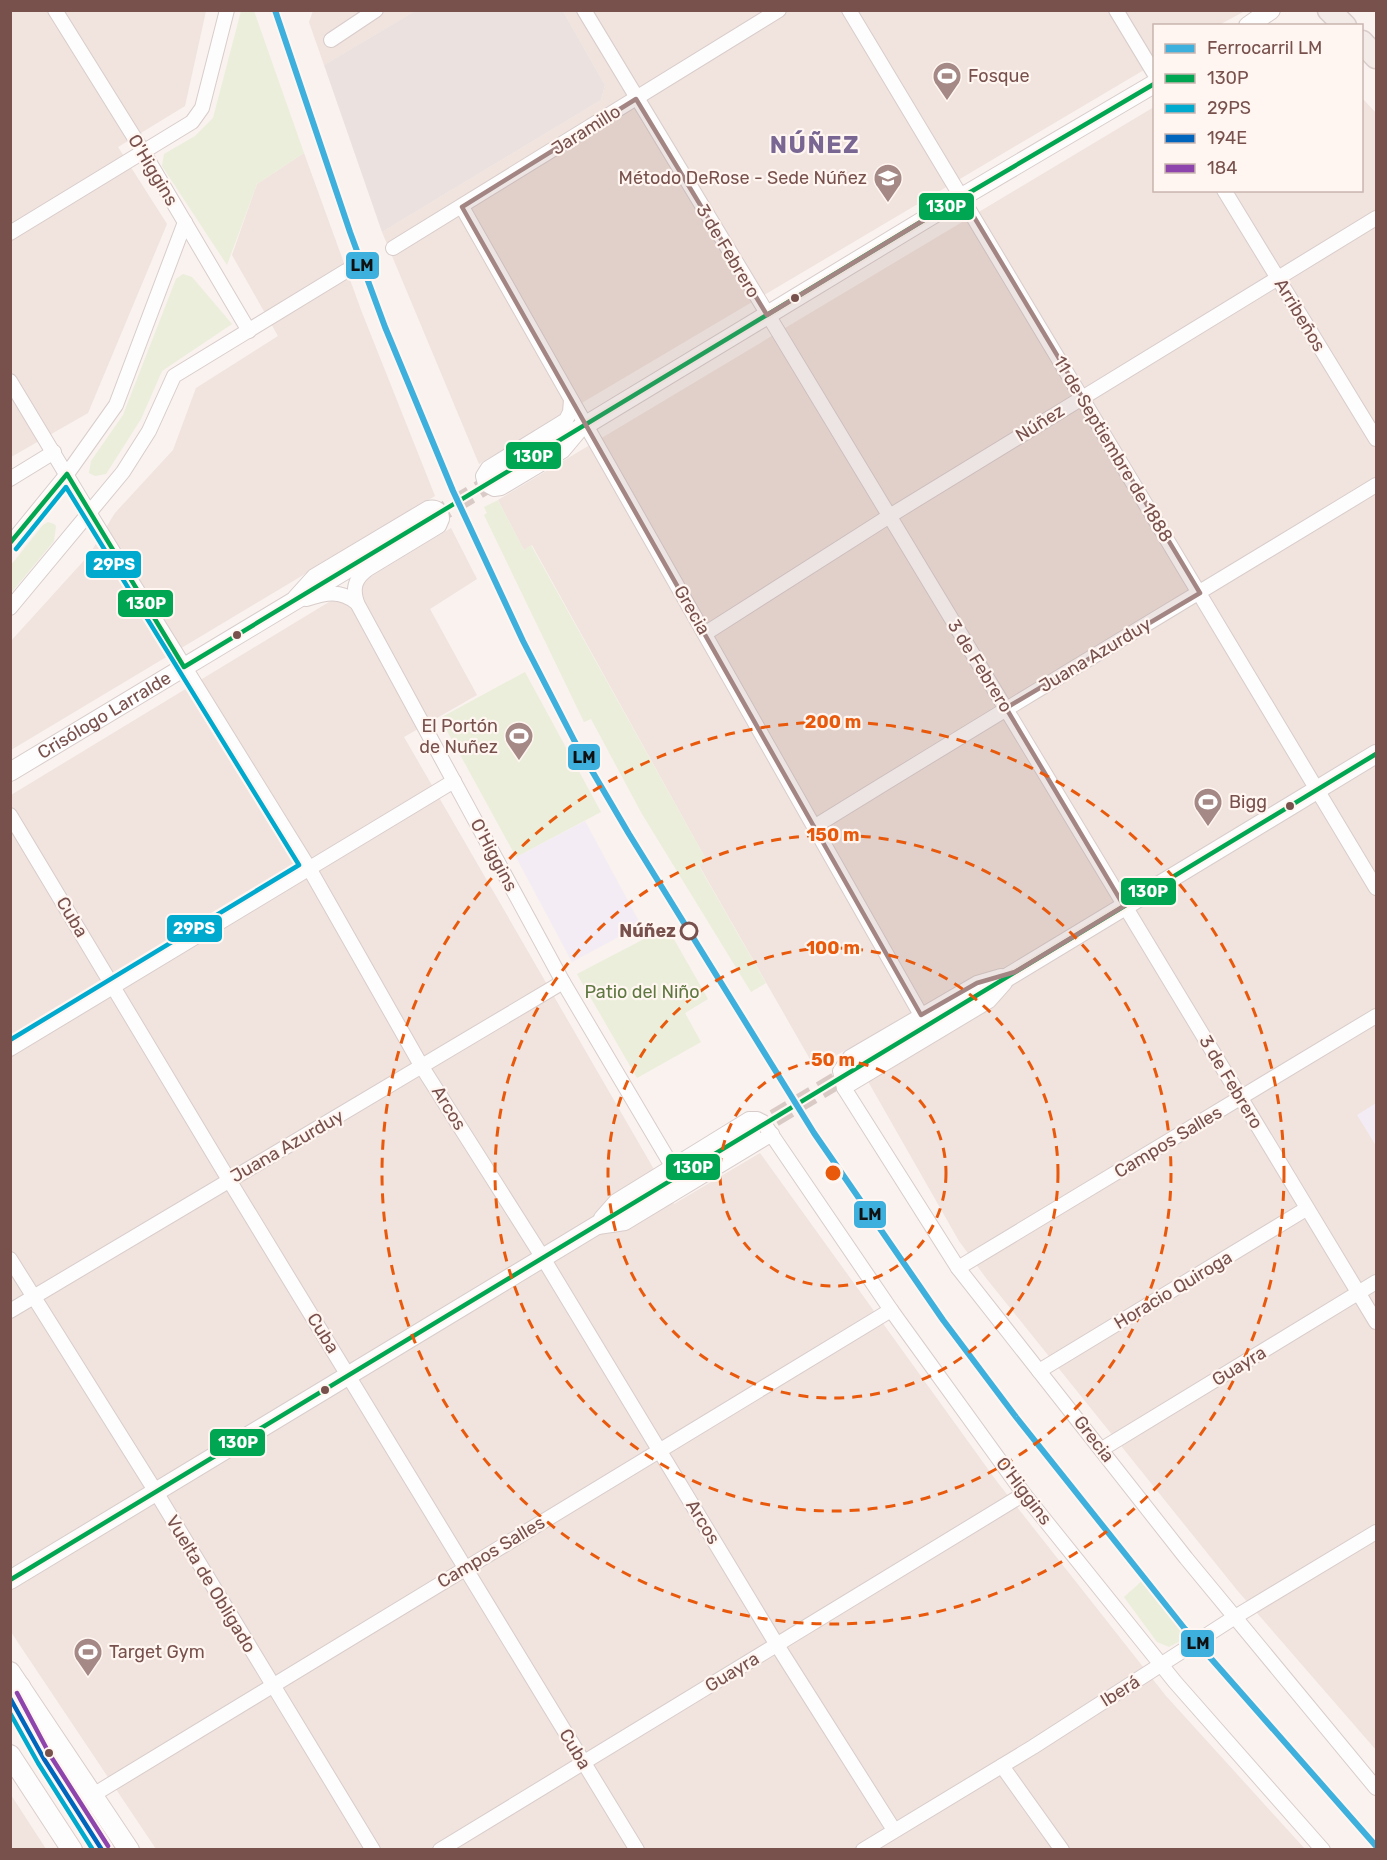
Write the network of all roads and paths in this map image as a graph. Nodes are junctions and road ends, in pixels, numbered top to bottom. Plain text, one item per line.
1 (55, 10) edge
2 (227, 10) edge
3 (376, 10) edge
4 (584, 10) edge
5 (779, 10) edge
6 (849, 10) edge
7 (1116, 10) edge
8 (1271, 10) edge
9 (1329, 10) edge
10 (1251, 24) edge
11 (1343, 24) edge
12 (331, 40) dead end
13 (1363, 43) edge
14 (1377, 57) edge
15 (1153, 70) edge
16 (1153, 85) edge
17 (636, 99) junction
18 (144, 153) junction
19 (1225, 192) edge
20 (962, 197) junction
21 (462, 207) junction
22 (1377, 218) edge
23 (185, 222) junction
24 (10, 233) edge
25 (393, 248) dead end
26 (346, 271) dead end
27 (1279, 279) junction
28 (766, 315) junction
29 (249, 331) junction
30 (10, 381) edge
31 (1082, 398) junction
32 (571, 400) junction
33 (585, 425) junction
34 (1377, 439) edge
35 (54, 452) junction
36 (67, 474) junction
37 (10, 479) edge
38 (490, 483) tunnel mouth
39 (1377, 485) edge
40 (90, 514) junction
41 (888, 517) junction
42 (432, 518) tunnel mouth
43 (10, 544) edge
44 (1200, 593) junction
45 (357, 603) junction
46 (290, 604) junction
47 (10, 608) edge
48 (706, 633) junction
49 (184, 667) junction
50 (1006, 708) junction
51 (1377, 754) edge
52 (10, 772) edge
53 (454, 781) junction
54 (1318, 789) junction
55 (10, 815) edge
56 (814, 827) junction
57 (309, 868) junction
58 (1377, 888) edge
59 (1124, 906) junction
60 (1015, 972) junction
61 (563, 982) junction
62 (114, 987) junction
63 (921, 1015) junction
64 (1377, 1016) edge
65 (10, 1049) edge
66 (422, 1067) junction
67 (845, 1077) junction
68 (1241, 1098) junction
69 (750, 1126) junction
70 (772, 1134) junction
71 (672, 1166) junction
72 (229, 1180) junction
73 (1306, 1209) junction
74 (592, 1228) junction
75 (543, 1258) junction
76 (10, 1259) edge
77 (958, 1268) junction
78 (1377, 1282) edge
79 (1358, 1293) junction
80 (33, 1297) junction
81 (891, 1310) junction
82 (10, 1311) edge
83 (1377, 1322) edge
84 (1039, 1371) junction
85 (349, 1376) junction
86 (1102, 1449) junction
87 (660, 1450) junction
88 (156, 1492) junction
89 (1024, 1494) junction
90 (1377, 1532) edge
91 (465, 1568) junction
92 (10, 1580) edge
93 (1235, 1617) junction
94 (777, 1645) junction
95 (1161, 1665) junction
96 (16, 1679) edge
97 (272, 1687) junction
98 (10, 1709) edge
99 (10, 1755) edge
100 (583, 1763) junction
101 (1002, 1766) junction
102 (1377, 1788) edge
103 (93, 1795) junction
104 (894, 1830) junction
105 (72, 1850) edge
106 (129, 1850) edge
107 (373, 1850) edge
108 (440, 1850) edge
109 (637, 1850) edge
110 (863, 1850) edge
111 (1062, 1850) edge
112 (1323, 1850) edge

1 - 18 street, O'Higgins
2 - 18 street
3 - 12 street
4 - 17 street, 3 de Febrero
5 - 17 street, Jaramillo
6 - 20 street, 11 de Septiembre de 1888
7 - 15 street
8 - 10 street
9 - 11 main road
13 - 14 main road
16 - 20 street
17 - 21 street, Jaramillo
17 - 28 street, 3 de Febrero
18 - 23 street, O'Higgins
18 - 24 street
19 - 27 street, Arribeños
20 - 28 street
20 - 31 street, 11 de Septiembre de 1888
21 - 25 street, Jaramillo
21 - 32 street, Grecia
22 - 27 street, Núñez
23 - 29 street, O'Higgins
23 - 36 street
26 - 29 street
27 - 31 street, Núñez
27 - 34 street, Arribeños
28 - 33 street
28 - 41 street, 3 de Febrero
29 - 40 street
30 - 35 street, Arcos
31 - 41 street, Núñez
31 - 44 street, 11 de Septiembre de 1888
32 - 33 street, Grecia
32 - 33 street
33 - 38 street
33 - 48 street, Grecia
35 - 36 street, Arcos
35 - 37 street
36 - 40 street, Arcos
36 - 43 street
39 - 44 street, Juana Azurduy
40 - 47 street
40 - 49 street, Arcos
41 - 48 street, Núñez
41 - 50 street, 3 de Febrero
42 - 46 street, Crisólogo Larralde
44 - 50 street, Juana Azurduy
44 - 54 street, 11 de Septiembre de 1888
45 - 46 street
45 - 46 street, Crisólogo Larralde
45 - 53 street, O'Higgins
46 - 49 street, Crisólogo Larralde
48 - 56 street, Grecia
49 - 52 street, Crisólogo Larralde
49 - 57 street, Arcos
50 - 56 street, Juana Azurduy
50 - 59 street, 3 de Febrero
51 - 54 street
53 - 57 street
53 - 61 street, O'Higgins
54 - 58 street, 11 de Septiembre de 1888
54 - 59 street
55 - 62 street, Cuba
56 - 63 street, Grecia
57 - 62 street
57 - 66 street, Arcos
59 - 60 street
59 - 68 street, 3 de Febrero
60 - 63 street
60 - 67 street
61 - 66 street, Juana Azurduy
61 - 71 street, O'Higgins
62 - 65 street
62 - 72 street, Cuba
63 - 67 street
64 - 68 street, Campos Salles
66 - 72 street, Juana Azurduy
66 - 75 street, Arcos
67 - 77 street, Grecia
68 - 73 street, 3 de Febrero
68 - 77 street, Campos Salles
69 - 70 street, O'Higgins
69 - 71 street
69 - 74 street
70 - 74 street
70 - 81 street, O'Higgins
71 - 74 street
72 - 80 street, Juana Azurduy
72 - 85 street, Cuba
73 - 79 street, 3 de Febrero
73 - 84 street, Horacio Quiroga
74 - 75 street
75 - 85 street
75 - 87 street, Arcos
76 - 80 street, Vuelta de Obligado
77 - 84 street, Grecia
78 - 79 street, Guayra
79 - 83 street, 3 de Febrero
79 - 86 street, Guayra
80 - 82 street, Juana Azurduy
80 - 88 street, Vuelta de Obligado
81 - 87 street, Campos Salles
81 - 89 street, O'Higgins
84 - 86 street, Grecia
85 - 88 street
85 - 91 street, Cuba
86 - 93 street, Grecia
87 - 91 street, Campos Salles
87 - 94 street, Arcos
88 - 92 street
88 - 97 street, Vuelta de Obligado
89 - 94 street, Guayra
89 - 95 street, O'Higgins
90 - 93 street, Iberá
91 - 97 street, Campos Salles
91 - 100 street, Cuba
93 - 95 street, Iberá
93 - 102 street, Grecia
94 - 100 street, Guayra
94 - 104 street, Arcos
95 - 101 street, Iberá
95 - 112 street, O'Higgins
96 - 98 street
96 - 103 main road
97 - 103 street, Campos Salles
97 - 107 street, Vuelta de Obligado
99 - 105 main road
100 - 108 street, Guayra
100 - 109 street, Cuba
101 - 104 street, Iberá
101 - 111 street
103 - 106 main road
104 - 110 street, Iberá

